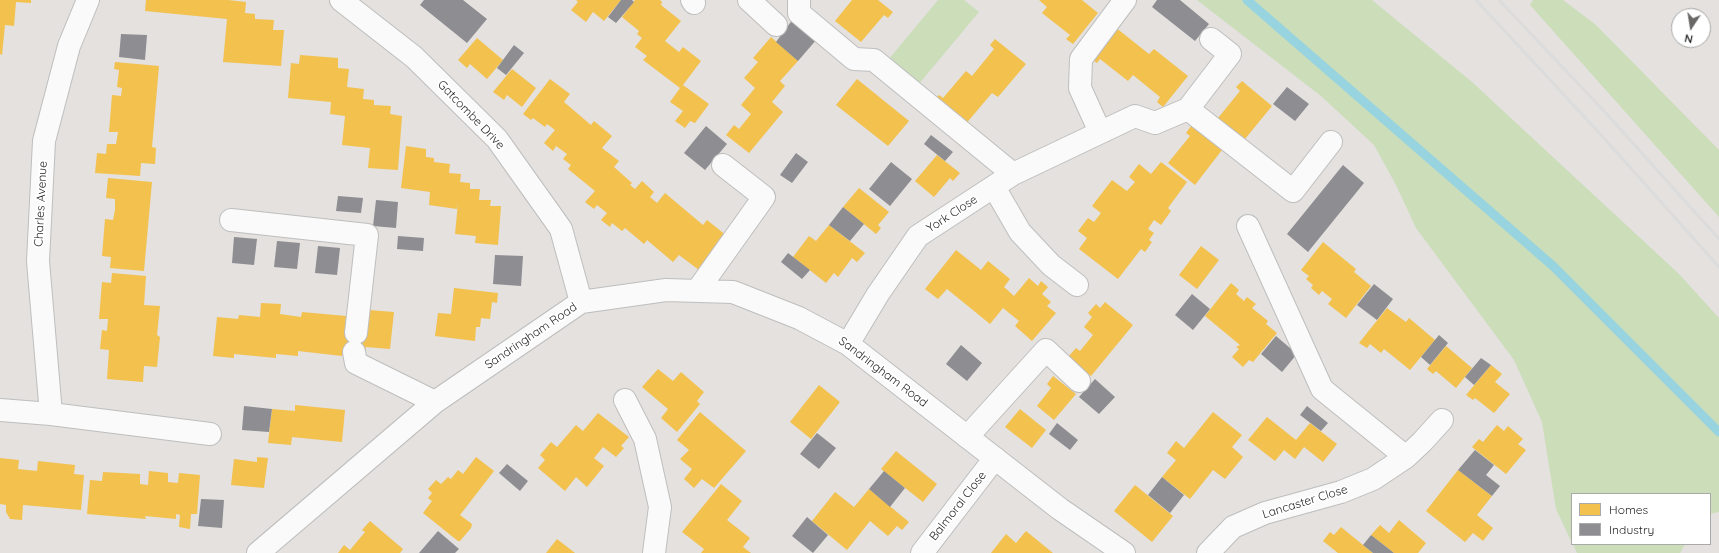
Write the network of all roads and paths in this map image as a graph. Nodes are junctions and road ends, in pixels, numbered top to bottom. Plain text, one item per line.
1 (88, 0) edge
2 (341, 0) edge
3 (749, 0) edge
4 (799, 0) edge
5 (1125, 0) edge
6 (776, 25) dead end
7 (1211, 39) dead end
8 (1188, 109) junction
9 (1100, 132) junction
10 (1332, 142) dead end
11 (723, 165) dead end
12 (1013, 174) junction
13 (994, 187) junction
14 (232, 220) dead end
15 (1248, 226) dead end
16 (1077, 285) dead end
17 (697, 291) junction
18 (581, 302) junction
19 (848, 344) junction
20 (1079, 381) dead end
21 (625, 400) dead end
22 (436, 402) junction
23 (0, 410) edge
24 (51, 414) junction
25 (1442, 420) dead end
26 (210, 434) dead end
27 (967, 437) junction
28 (1406, 457) junction
29 (995, 458) junction
30 (258, 553) edge
31 (654, 553) edge
32 (922, 553) edge
33 (1124, 553) edge
34 (1208, 553) edge

1 - 24 street, Charles Avenue
2 - 18 street, Gatcombe Drive
3 - 6 street
4 - 12 street
5 - 9 street
7 - 8 street
8 - 9 street, York Close
8 - 10 street
9 - 12 street, York Close
11 - 17 street
12 - 13 street, York Close
13 - 16 street
13 - 19 street, York Close
14 - 22 street
15 - 28 street
17 - 18 street, Sandringham Road
17 - 19 street, Sandringham Road
18 - 22 street, Sandringham Road
19 - 27 street, Sandringham Road
20 - 27 street
21 - 31 street
22 - 30 street, Sandringham Road
23 - 24 street
24 - 26 street
25 - 28 street, Lancaster Close
27 - 29 street, Sandringham Road
28 - 34 street, Lancaster Close
29 - 32 street, Balmoral Close
29 - 33 street, Sandringham Road

